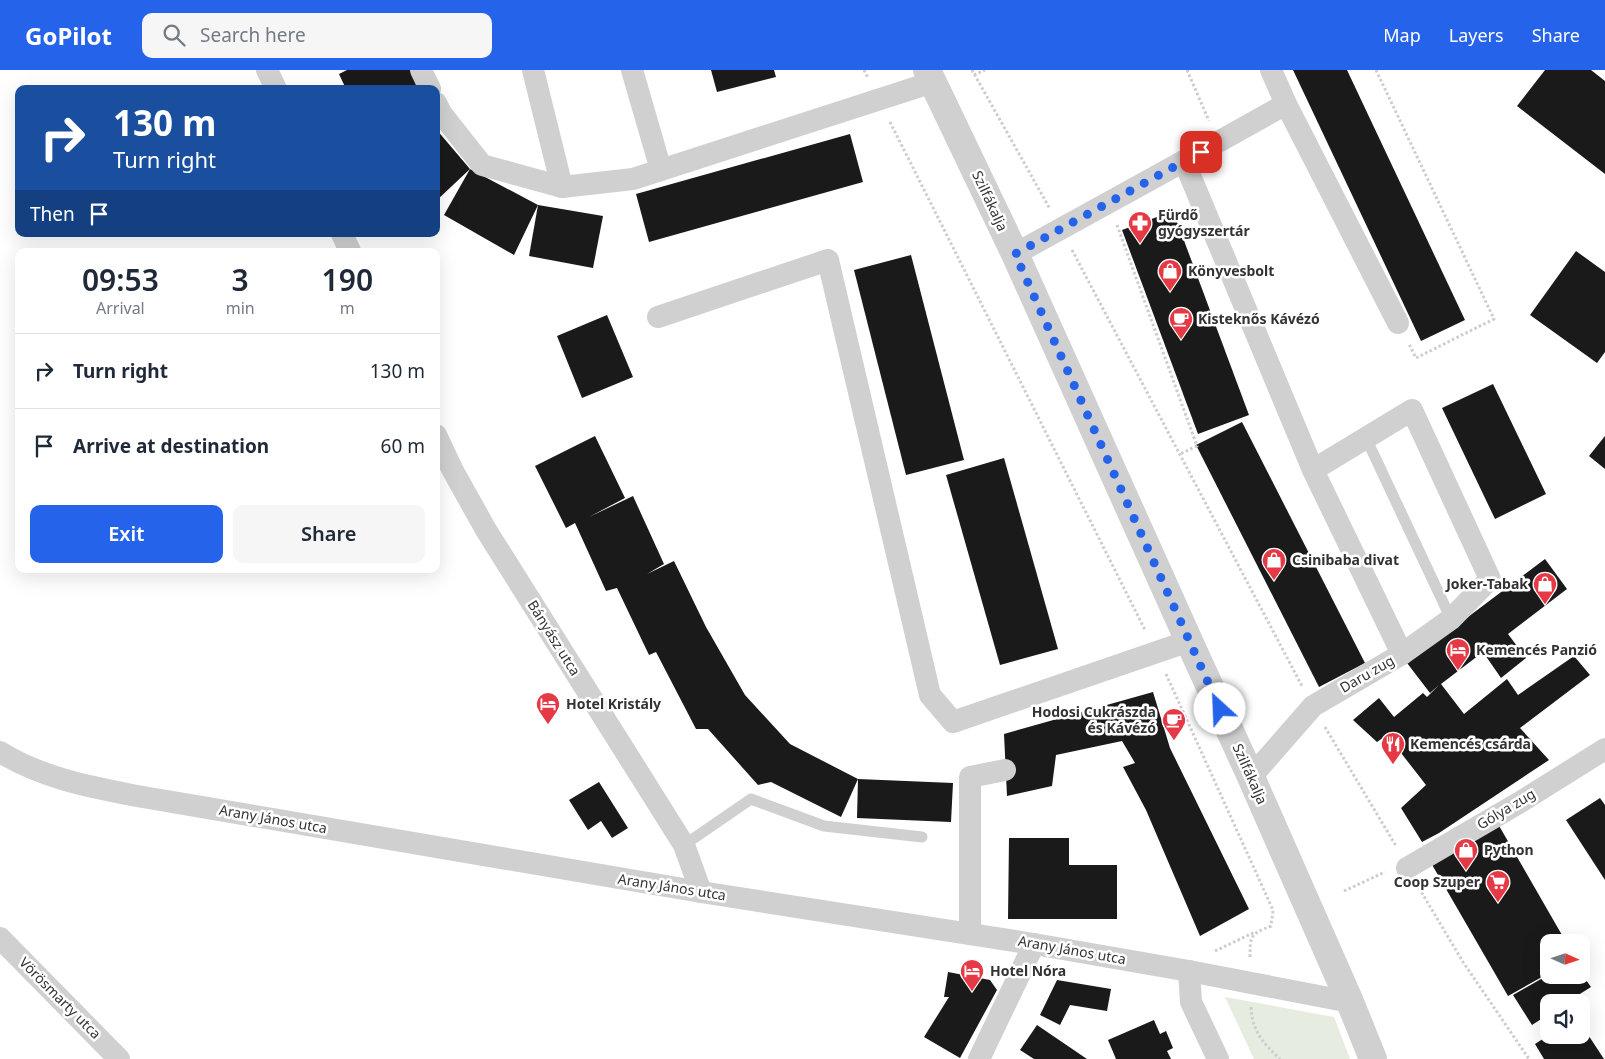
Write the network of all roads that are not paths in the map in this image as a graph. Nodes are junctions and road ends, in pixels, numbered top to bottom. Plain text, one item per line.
1 (268, 70) edge
2 (421, 70) edge
3 (533, 70) edge
4 (632, 70) edge
5 (1271, 70) edge
6 (930, 76) edge
7 (274, 85) edge
8 (428, 85) edge
9 (1286, 104) junction
10 (440, 111) edge
11 (1184, 161) junction
12 (661, 170) junction
13 (562, 188) junction
14 (1015, 254) junction
15 (658, 317) dead end
16 (1398, 322) road end
17 (1366, 438) junction
18 (440, 444) edge
19 (1313, 470) junction
20 (1451, 619) junction
21 (1188, 641) junction
22 (1402, 654) junction
23 (1605, 749) edge
24 (0, 752) edge
25 (1005, 770) dead end
26 (1251, 776) junction
27 (922, 837) dead end
28 (684, 845) junction
29 (1399, 864) road end
30 (701, 892) junction
31 (970, 934) junction
32 (0, 938) edge
33 (1034, 944) junction
34 (1189, 970) junction
35 (1350, 1002) junction
36 (1370, 1052) edge
37 (119, 1059) edge
38 (979, 1059) edge
39 (1218, 1059) edge

1 - 7 street
2 - 8 street
3 - 13 street
4 - 12 street
5 - 9 street
6 - 12 street
6 - 14 street, Szilfákalja
9 - 11 street
9 - 16 street
10 - 13 street
11 - 14 street
11 - 19 street
12 - 13 street
14 - 21 street, Szilfákalja
15 - 21 street
17 - 19 street
17 - 20 lane
17 - 20 street, Daru zug
18 - 28 street, Bányász utca
19 - 22 street
20 - 22 street, Daru zug
21 - 26 street, Szilfákalja
22 - 26 street, Daru zug
23 - 29 street, Gólya zug
24 - 30 street, Arany János utca
25 - 31 street
26 - 35 street, Szilfákalja
27 - 28 lane
28 - 30 street, Bányász utca
30 - 31 street, Arany János utca
31 - 33 street, Arany János utca
32 - 37 street, Vörösmarty utca
33 - 34 street, Arany János utca
33 - 38 street
34 - 35 street, Arany János utca
34 - 39 street
35 - 36 street, Szilfákalja

